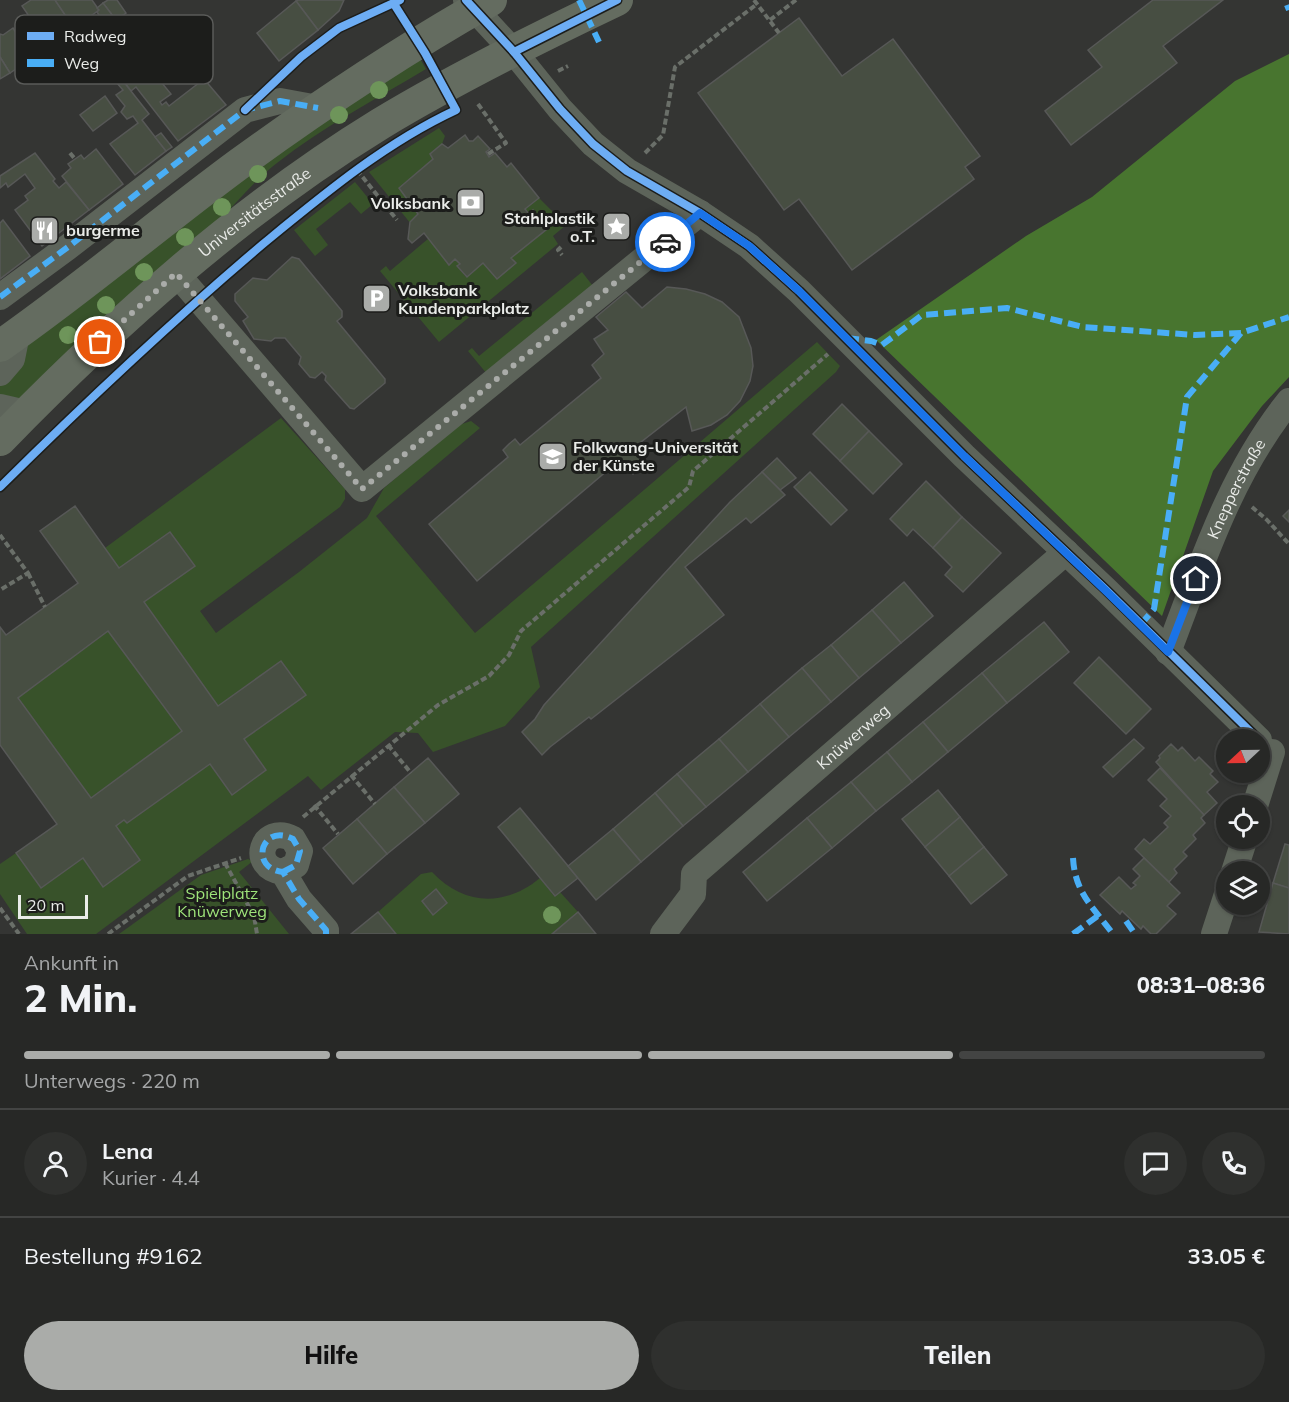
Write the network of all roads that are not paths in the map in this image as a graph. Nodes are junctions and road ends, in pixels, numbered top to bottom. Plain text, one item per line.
1 (617, 0) edge
2 (477, 3) edge
3 (514, 52) junction
4 (318, 108) junction
5 (700, 213) junction
6 (176, 273) junction
7 (0, 297) edge
8 (9, 340) edge
9 (0, 374) edge
10 (1289, 401) edge
11 (13, 410) edge
12 (0, 440) edge
13 (1066, 552) junction
14 (1168, 652) junction
15 (1248, 729) edge
16 (283, 872) junction
17 (1220, 915) edge
18 (326, 934) edge
19 (663, 934) edge
20 (1214, 934) edge

1 - 3 main road, Universitätsstraße
2 - 3 street
2 - 4 main road
3 - 5 street
3 - 6 main road, Universitätsstraße
4 - 7 street
4 - 8 main road
5 - 6 street
5 - 13 street
6 - 11 main road, Universitätsstraße
8 - 9 street
10 - 14 street, Knepperstraße
11 - 12 main road, Universitätsstraße
13 - 14 street
13 - 19 street, Knüwerweg
14 - 15 street
16 - 16 street
16 - 18 street
17 - 20 street

